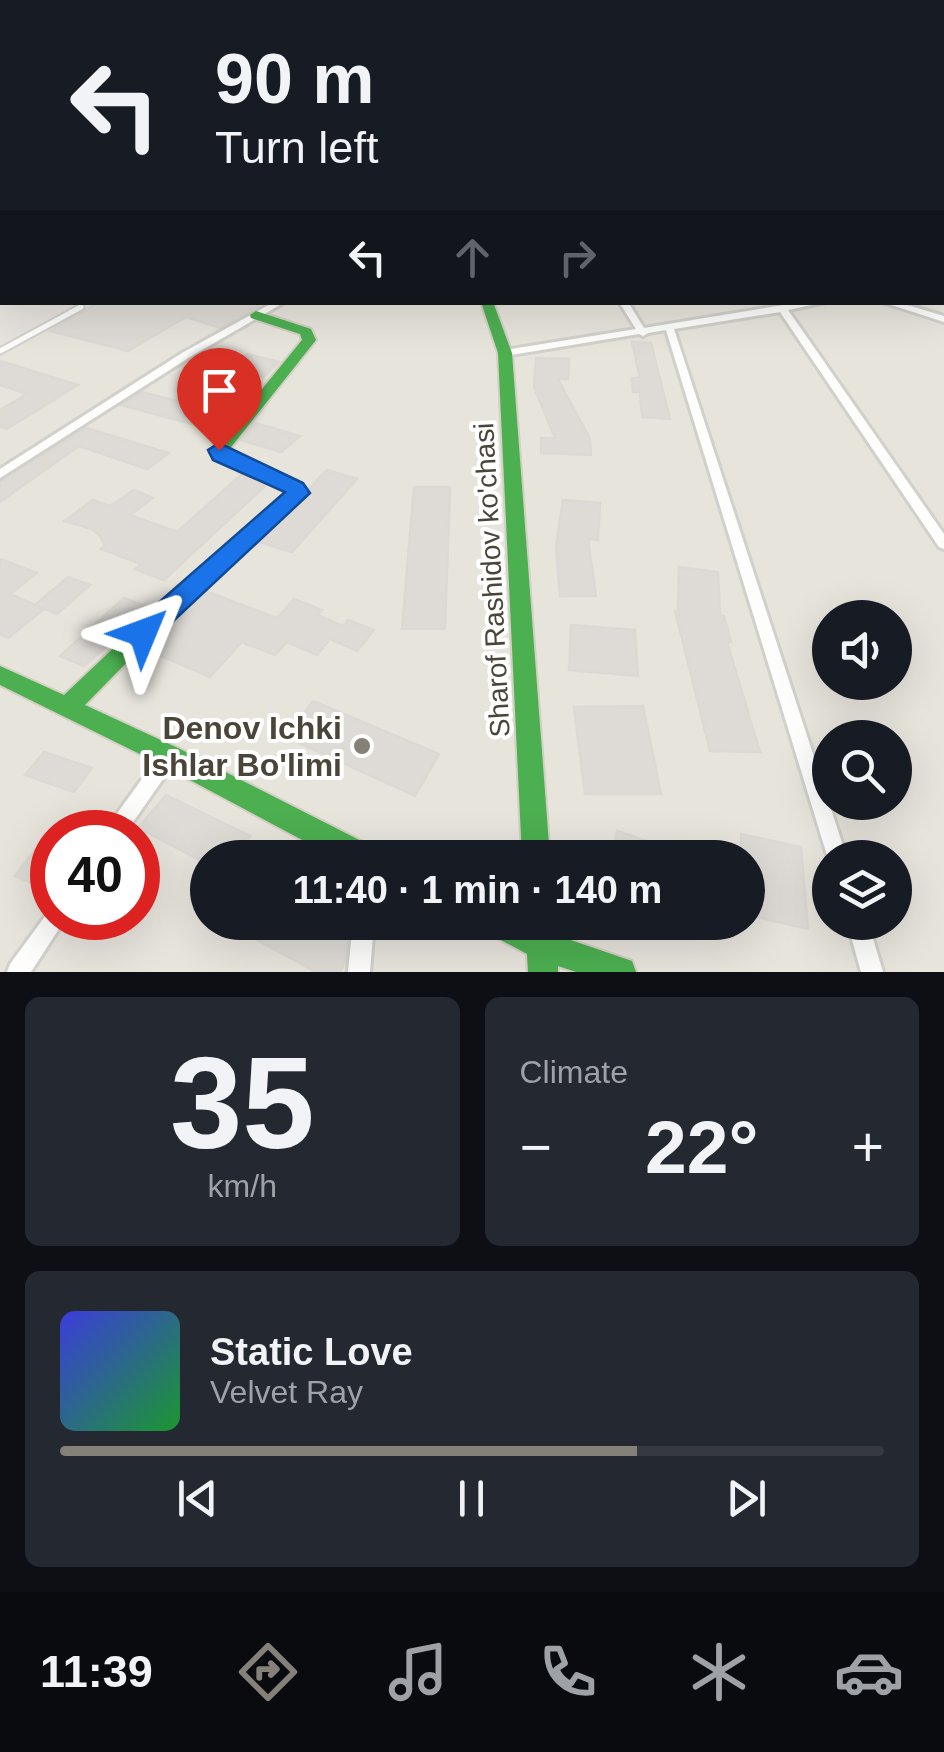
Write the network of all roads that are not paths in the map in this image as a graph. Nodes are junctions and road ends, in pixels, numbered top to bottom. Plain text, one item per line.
1 (276, 305) edge
2 (488, 305) edge
3 (625, 305) edge
4 (763, 305) edge
5 (807, 305) edge
6 (896, 305) edge
7 (81, 308) dead end
8 (783, 310) junction
9 (769, 312) junction
10 (256, 316) junction
11 (944, 319) edge
12 (670, 329) junction
13 (643, 333) junction
14 (0, 351) edge
15 (505, 353) junction
16 (0, 474) edge
17 (944, 544) edge
18 (0, 675) edge
19 (68, 707) junction
20 (169, 756) junction
21 (131, 810) edge
22 (330, 840) edge
23 (535, 840) edge
24 (831, 840) edge
25 (41, 940) edge
26 (362, 940) edge
27 (531, 940) edge
28 (541, 940) edge
29 (862, 940) edge
30 (541, 945) junction
31 (18, 972) edge
32 (359, 972) edge
33 (543, 972) edge
34 (621, 972) edge
35 (872, 972) edge

1 - 10 street
2 - 15 street, Sharof Rashidov ko'chasi
3 - 13 street
4 - 9 street
5 - 8 street
6 - 11 street
7 - 14 lane
8 - 9 street
8 - 17 street
9 - 12 street
10 - 16 street
10 - 19 street
12 - 13 street
12 - 24 street
13 - 15 street
15 - 23 street, Sharof Rashidov ko'chasi
18 - 19 street
19 - 20 street
20 - 21 street
20 - 22 street
25 - 31 street
26 - 32 street
27 - 30 street
28 - 30 street
29 - 35 street
30 - 33 street
30 - 34 street

